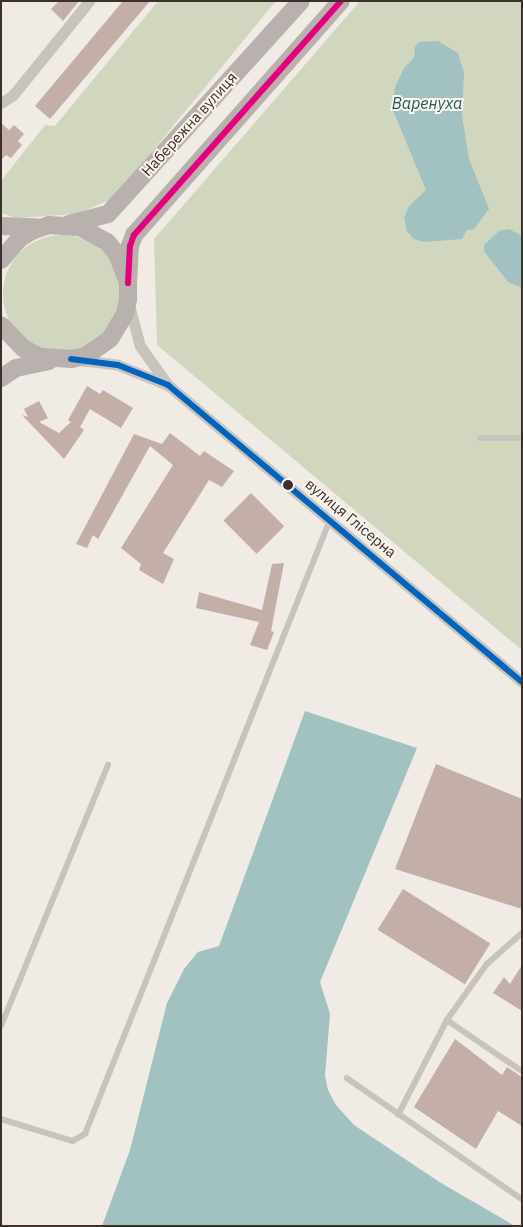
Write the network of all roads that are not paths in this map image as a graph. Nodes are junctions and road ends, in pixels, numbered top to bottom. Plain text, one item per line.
1 (89, 1) edge
2 (301, 1) edge
3 (341, 1) edge
4 (1, 103) edge
5 (56, 225) junction
6 (1, 226) edge
7 (1, 260) edge
8 (128, 291) junction
9 (1, 325) edge
10 (64, 360) junction
11 (1, 378) edge
12 (168, 385) junction
13 (480, 438) dead end
14 (522, 438) edge
15 (330, 520) junction
16 (522, 682) edge
17 (108, 764) dead end
18 (522, 933) edge
19 (447, 1020) junction
20 (1, 1026) edge
21 (522, 1071) edge
22 (347, 1078) dead end
23 (398, 1115) junction
24 (2, 1121) edge
25 (522, 1200) edge

1 - 4 street
2 - 5 main road, Набережна вулиця
3 - 8 main road
5 - 6 main road
5 - 7 main road
5 - 8 main road
8 - 10 main road
8 - 12 street
9 - 10 main road
10 - 11 main road
10 - 12 street, вулиця Глісерна
12 - 15 street, вулиця Глісерна
13 - 14 lane
15 - 16 street, вулиця Глісерна
15 - 24 lane
17 - 20 lane
18 - 19 lane
19 - 21 lane
19 - 23 lane
22 - 23 lane
23 - 25 lane

